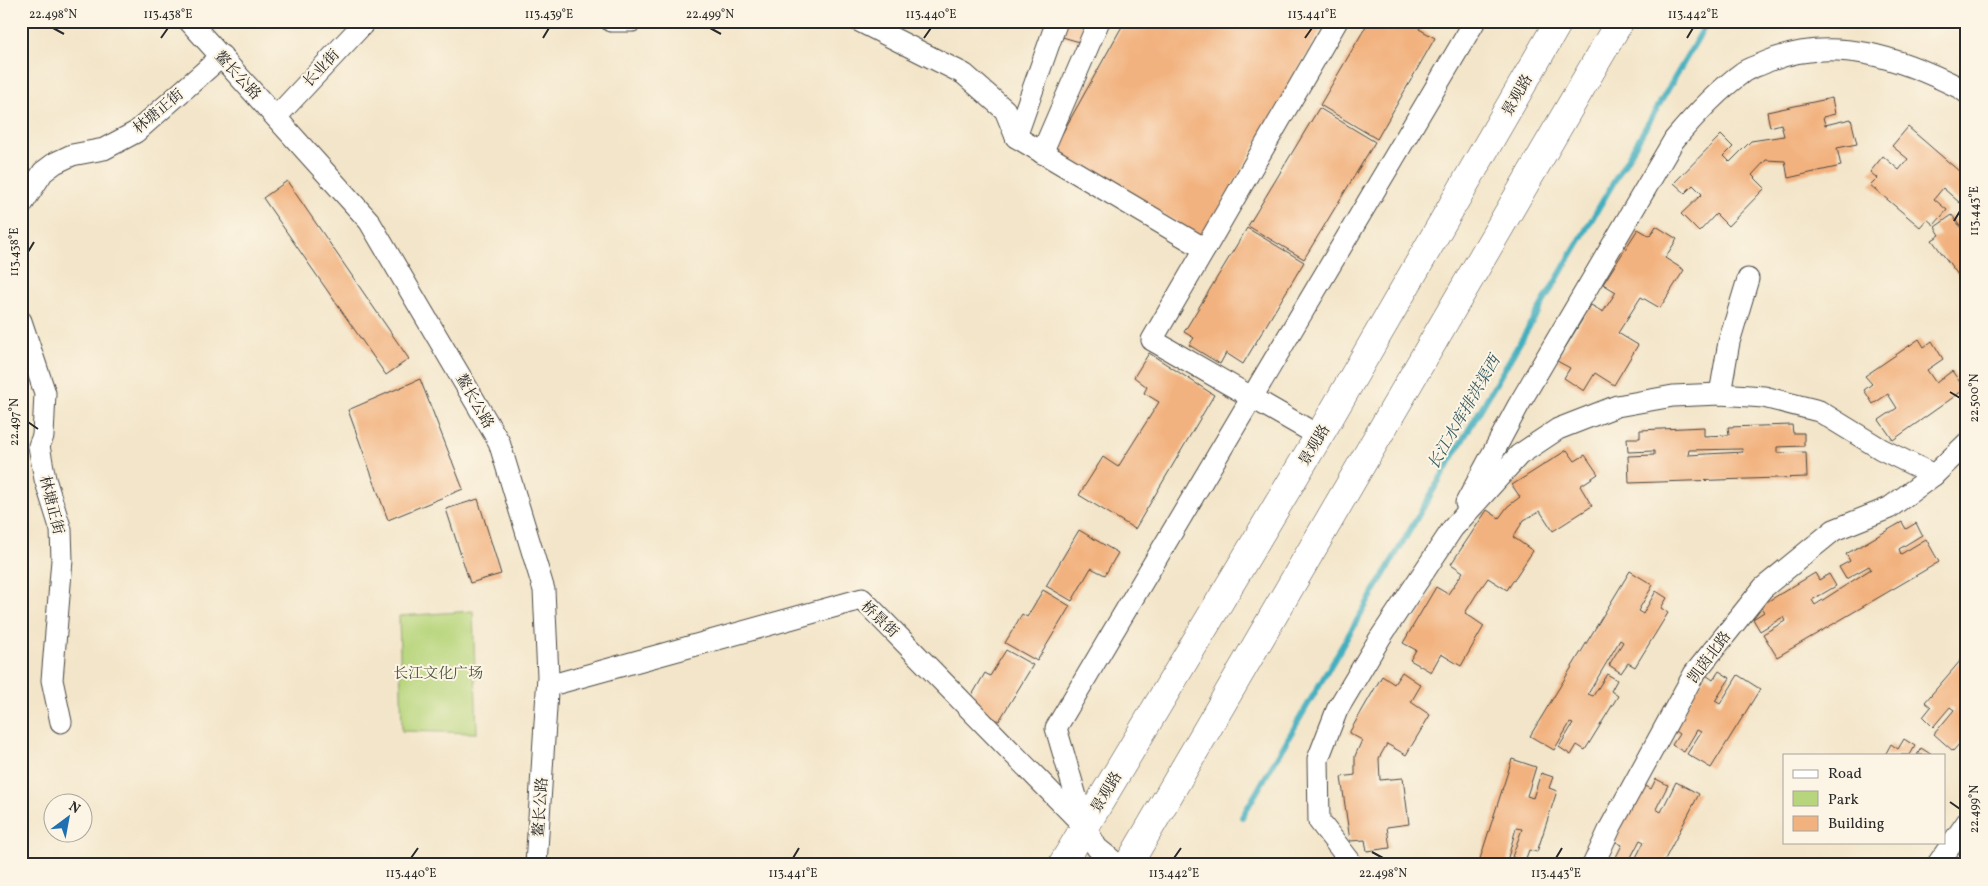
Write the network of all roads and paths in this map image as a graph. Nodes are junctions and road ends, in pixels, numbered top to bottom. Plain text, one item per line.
1 (189, 21) edge
2 (366, 21) edge
3 (611, 21) edge
4 (632, 21) edge
5 (859, 21) edge
6 (1058, 21) edge
7 (1099, 21) edge
8 (1337, 21) edge
9 (1475, 21) edge
10 (1559, 21) edge
11 (1620, 21) edge
12 (222, 56) junction
13 (1967, 93) edge
14 (277, 116) junction
15 (1016, 137) junction
16 (1042, 153) junction
17 (21, 206) edge
18 (1205, 249) junction
19 (1748, 280) dead end
20 (21, 321) edge
21 (1720, 394) junction
22 (1253, 399) junction
23 (1319, 436) junction
24 (1967, 443) edge
25 (1934, 475) junction
26 (1453, 528) junction
27 (548, 686) junction
28 (61, 722) dead end
29 (1967, 822) edge
30 (1085, 827) junction
31 (536, 865) edge
32 (1062, 865) edge
33 (1118, 865) edge
34 (1128, 865) edge
35 (1352, 865) edge
36 (1593, 865) edge
37 (1936, 865) edge

1 - 12 street, 鳌长公路
2 - 14 street, 长业街
3 - 4 street
5 - 15 street
6 - 15 street
7 - 16 street
8 - 18 street
9 - 22 street
10 - 23 main road, 景观路
11 - 34 main road
12 - 14 street, 鳌长公路
12 - 17 street, 林塘正街
13 - 26 street
14 - 27 street, 鳌长公路
15 - 16 street
16 - 18 street
18 - 22 street
19 - 21 street
20 - 28 street, 林塘正街
21 - 25 street
21 - 26 street
22 - 23 street
22 - 30 street
23 - 30 main road, 景观路
24 - 25 street, 凯茵北路
25 - 36 street, 凯茵北路
26 - 35 street
27 - 30 street, 桥景街
27 - 31 street, 鳌长公路
29 - 37 street
30 - 32 main road, 景观路
30 - 33 street

